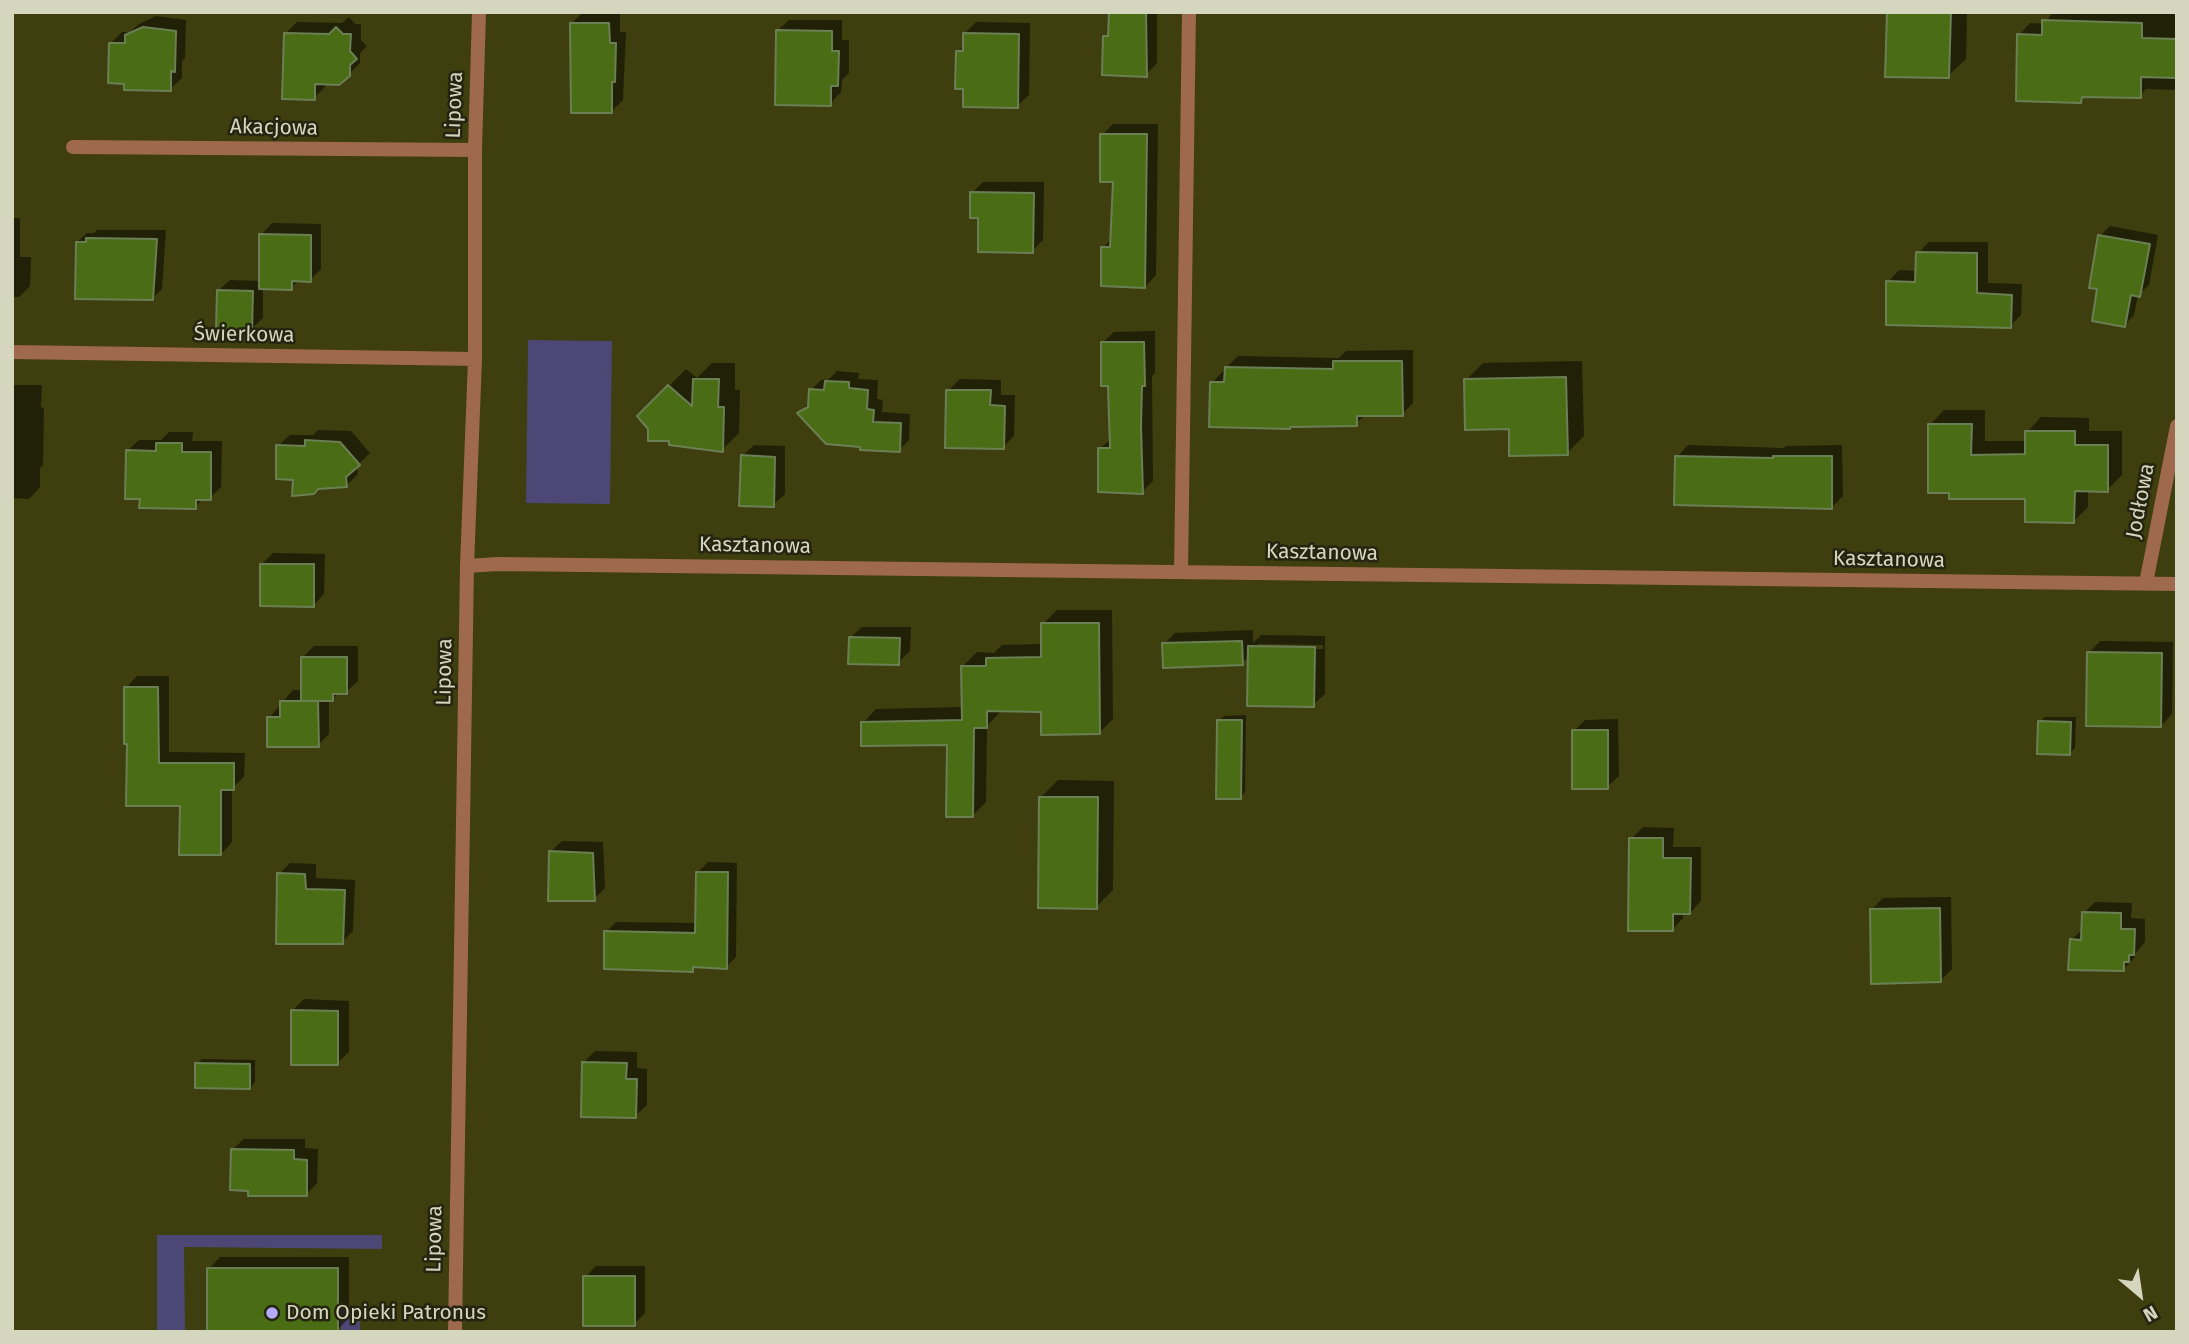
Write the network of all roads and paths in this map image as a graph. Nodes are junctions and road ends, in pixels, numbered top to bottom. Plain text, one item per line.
1 (478, 12) edge
2 (1189, 12) edge
3 (73, 147) dead end
4 (475, 150) junction
5 (12, 352) edge
6 (475, 359) junction
7 (2177, 426) edge
8 (467, 566) junction
9 (1181, 572) junction
10 (2146, 583) junction
11 (2177, 584) edge
12 (455, 1332) edge

1 - 4 street, Lipowa
2 - 9 street
3 - 4 street, Akacjowa
4 - 6 street, Lipowa
5 - 6 street, Świerkowa
6 - 8 street, Lipowa
7 - 10 street, Jodłowa
8 - 9 street, Kasztanowa
8 - 12 street, Lipowa
9 - 10 street, Kasztanowa
10 - 11 street, Kasztanowa

